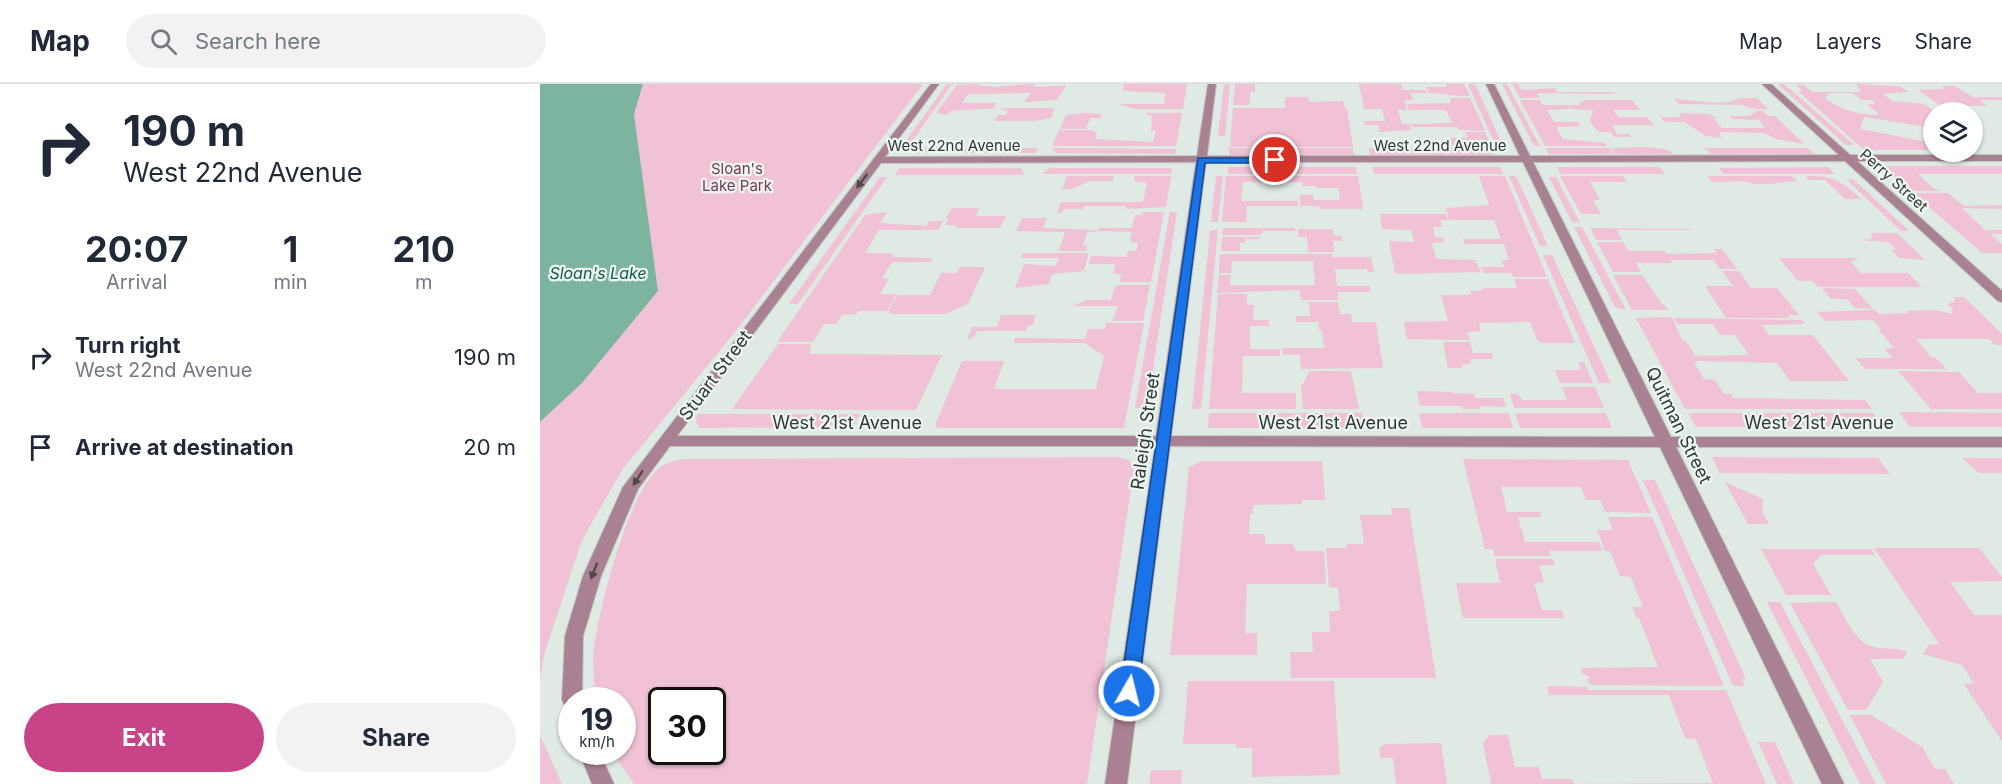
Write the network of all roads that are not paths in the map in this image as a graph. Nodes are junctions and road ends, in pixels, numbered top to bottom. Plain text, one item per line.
1 (935, 84) edge
2 (1212, 84) edge
3 (1490, 84) edge
4 (1766, 84) edge
5 (2002, 158) edge
6 (1849, 159) junction
7 (877, 160) junction
8 (1201, 160) junction
9 (1528, 160) junction
10 (2002, 298) edge
11 (665, 441) junction
12 (1163, 442) junction
13 (1665, 442) junction
14 (2002, 442) edge
15 (572, 687) edge
16 (595, 765) edge
17 (603, 784) edge
18 (1116, 784) edge
19 (1833, 784) edge

1 - 7 street, Stuart Street
2 - 8 street, Raleigh Street
3 - 9 street, Quitman Street
4 - 6 street, Perry Street
5 - 6 street, West 22nd Avenue
6 - 9 street, West 22nd Avenue
6 - 10 street, Perry Street
7 - 8 street, West 22nd Avenue
7 -> 11 street, Stuart Street
8 - 9 street, West 22nd Avenue
8 - 12 street, Raleigh Street
9 - 13 street, Quitman Street
11 - 12 street, West 21st Avenue
11 -> 15 street, Stuart Street
12 - 13 street, West 21st Avenue
12 - 18 street, Raleigh Street
13 - 14 street, West 21st Avenue
13 - 19 street, Quitman Street
16 - 17 street

